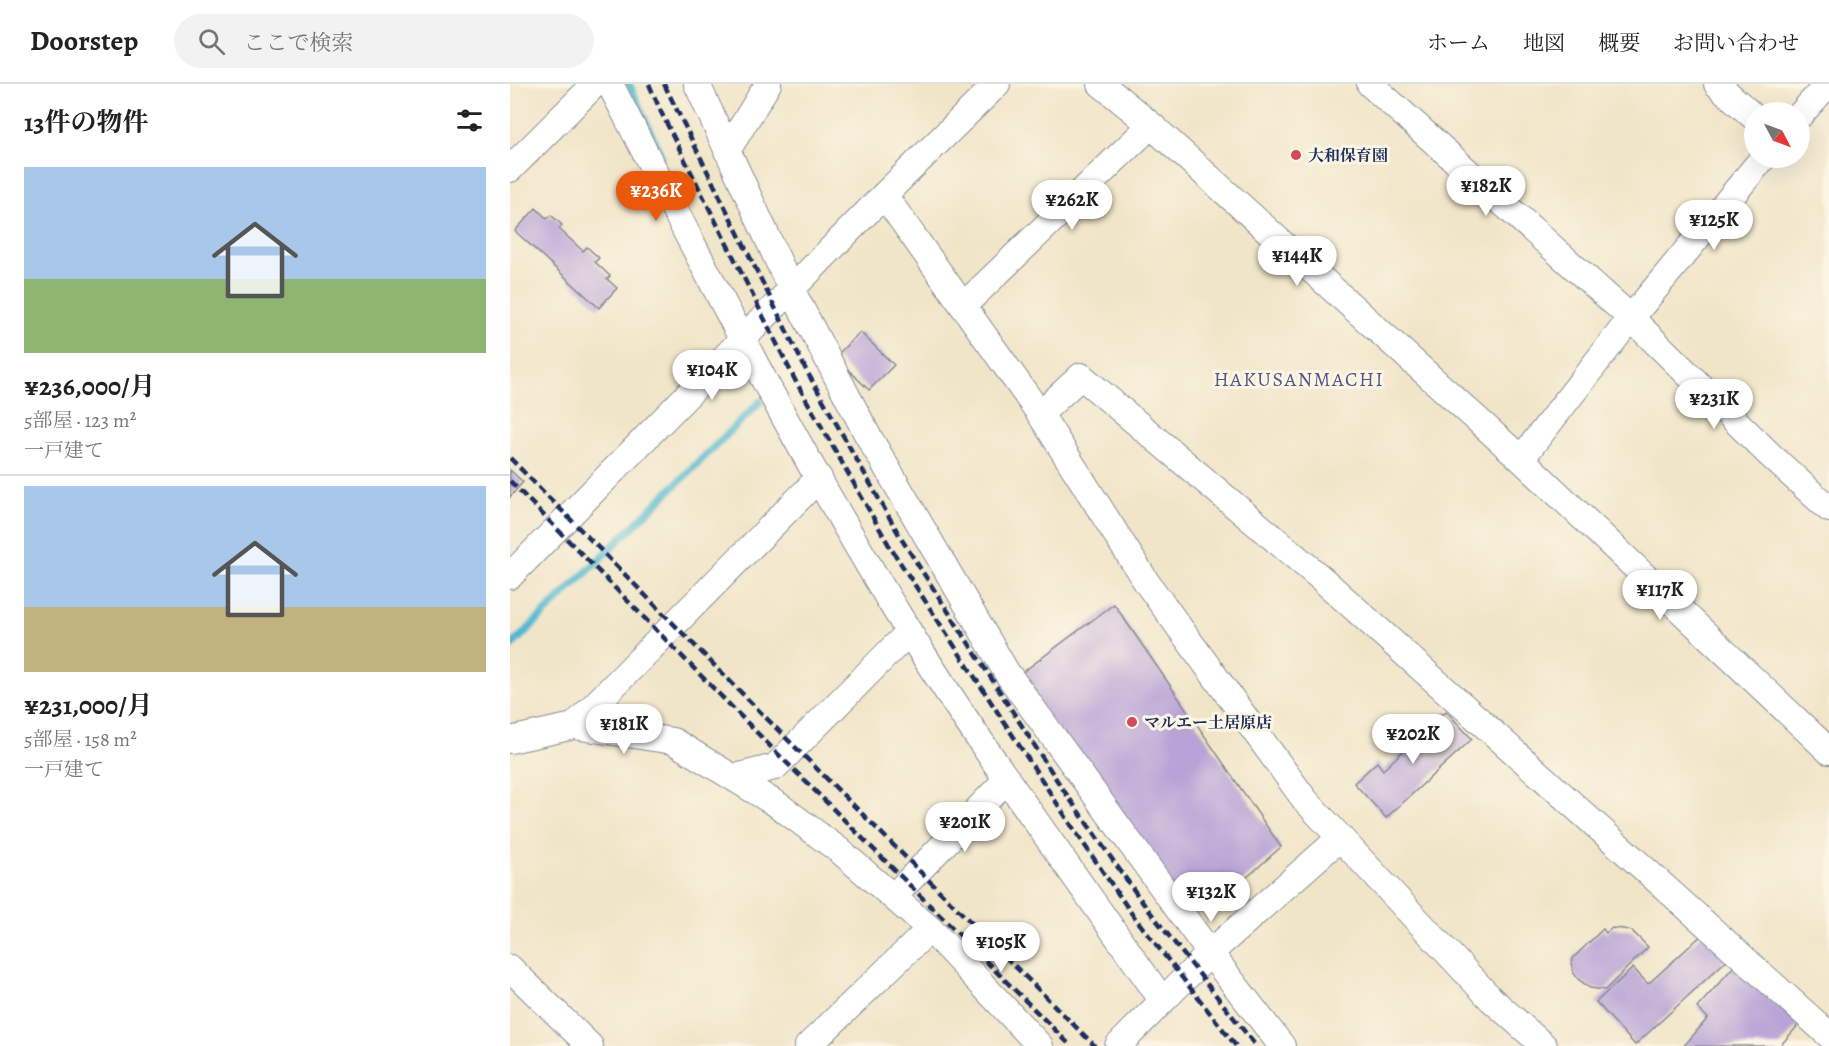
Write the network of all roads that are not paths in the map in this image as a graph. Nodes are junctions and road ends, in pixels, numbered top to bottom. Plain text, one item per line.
1 (595, 84) edge
2 (610, 84) edge
3 (697, 84) edge
4 (768, 84) edge
5 (997, 84) edge
6 (1101, 84) edge
7 (1370, 84) edge
8 (1718, 84) edge
9 (1828, 84) edge
10 (1810, 104) edge
11 (1744, 108) edge
12 (1151, 125) junction
13 (728, 151) junction
14 (1755, 168) edge
15 (510, 169) edge
16 (884, 195) junction
17 (791, 289) junction
18 (963, 306) junction
19 (1631, 318) junction
20 (742, 340) junction
21 (1040, 414) junction
22 (1521, 459) junction
23 (819, 478) junction
24 (1829, 509) edge
25 (510, 576) edge
26 (909, 632) junction
27 (574, 726) junction
28 (510, 740) edge
29 (1829, 751) edge
30 (735, 777) junction
31 (1007, 779) junction
32 (1340, 838) junction
33 (893, 897) junction
34 (930, 929) junction
35 (1210, 953) junction
36 (510, 968) edge
37 (1162, 999) junction
38 (1829, 1035) edge
39 (814, 1044) edge
40 (590, 1046) edge
41 (1040, 1046) edge
42 (1118, 1046) edge
43 (1282, 1046) edge
44 (1544, 1046) edge

1 - 15 street
2 - 20 street
3 - 13 street
4 - 13 street
5 - 16 street
6 - 12 street
7 - 19 street
8 - 11 street
9 - 10 street
12 - 18 street
12 - 22 street
13 - 17 street
14 - 19 street
16 - 17 street
16 - 18 street
17 - 20 street
17 - 35 street
18 - 21 street
19 - 22 street
19 - 24 street
20 - 23 street
20 - 25 street
21 - 32 street
21 - 38 street
22 - 29 street
23 - 26 street
23 - 27 street
26 - 30 street
26 - 31 street
27 - 28 street
27 - 30 street
30 - 33 street
31 - 33 street
31 - 37 street
32 - 35 street
32 - 44 street
33 - 34 street
34 - 39 street
34 - 41 street
35 - 37 street
35 - 43 street
36 - 40 street
37 - 42 street

